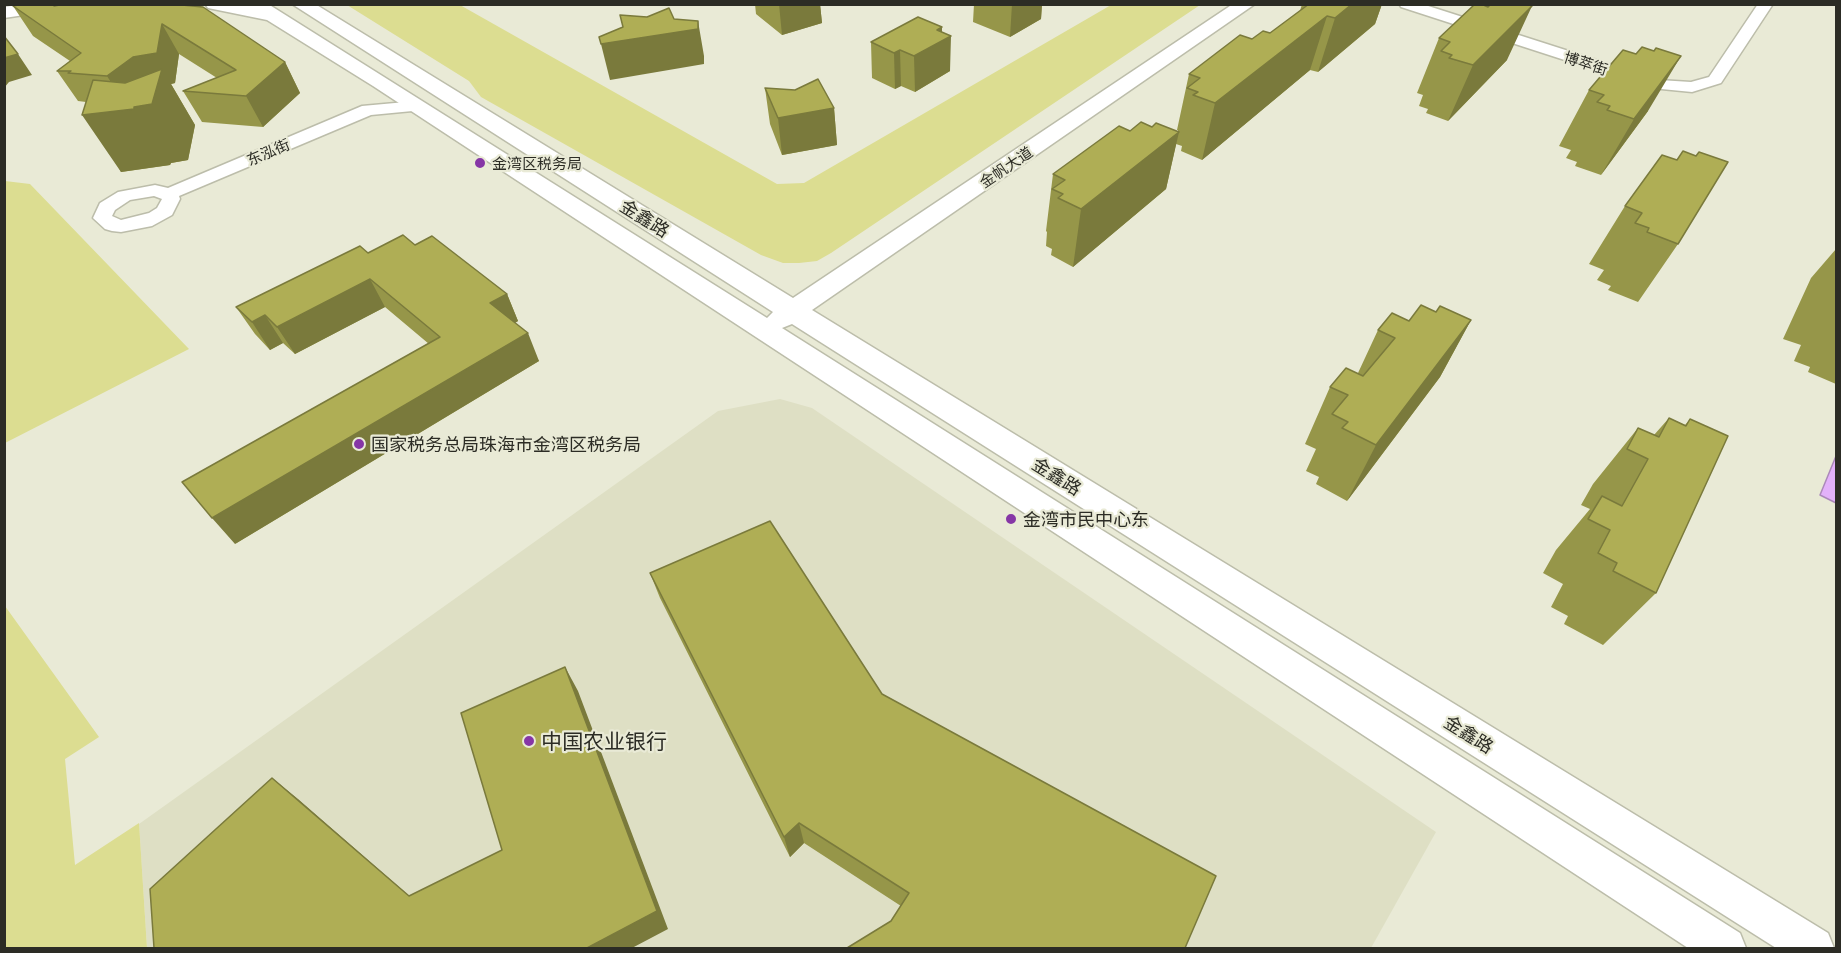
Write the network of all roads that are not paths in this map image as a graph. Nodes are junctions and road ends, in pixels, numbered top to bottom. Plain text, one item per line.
1 (65, 4) edge
2 (214, 4) edge
3 (1246, 4) edge
4 (1406, 4) edge
5 (1766, 4) edge
6 (306, 6) edge
7 (261, 10) edge
8 (4, 13) edge
9 (380, 82) junction
10 (417, 106) junction
11 (368, 110) junction
12 (169, 194) dead end
13 (793, 311) junction
14 (765, 330) junction
15 (1725, 948) edge
16 (1813, 948) edge

1 - 8 street
2 - 7 street, 金鑫路
3 - 13 street, 金帆大道
4 - 5 street, 博萃街
6 - 13 street, 金鑫路
7 - 9 street, 金鑫路
9 - 10 street, 金鑫路
9 - 11 street
10 - 11 street, 东泓街
10 - 14 street, 金鑫路
11 - 12 street, 东泓街
13 - 14 street, 金帆大道
13 - 16 street, 金鑫路
14 - 15 street, 金鑫路

